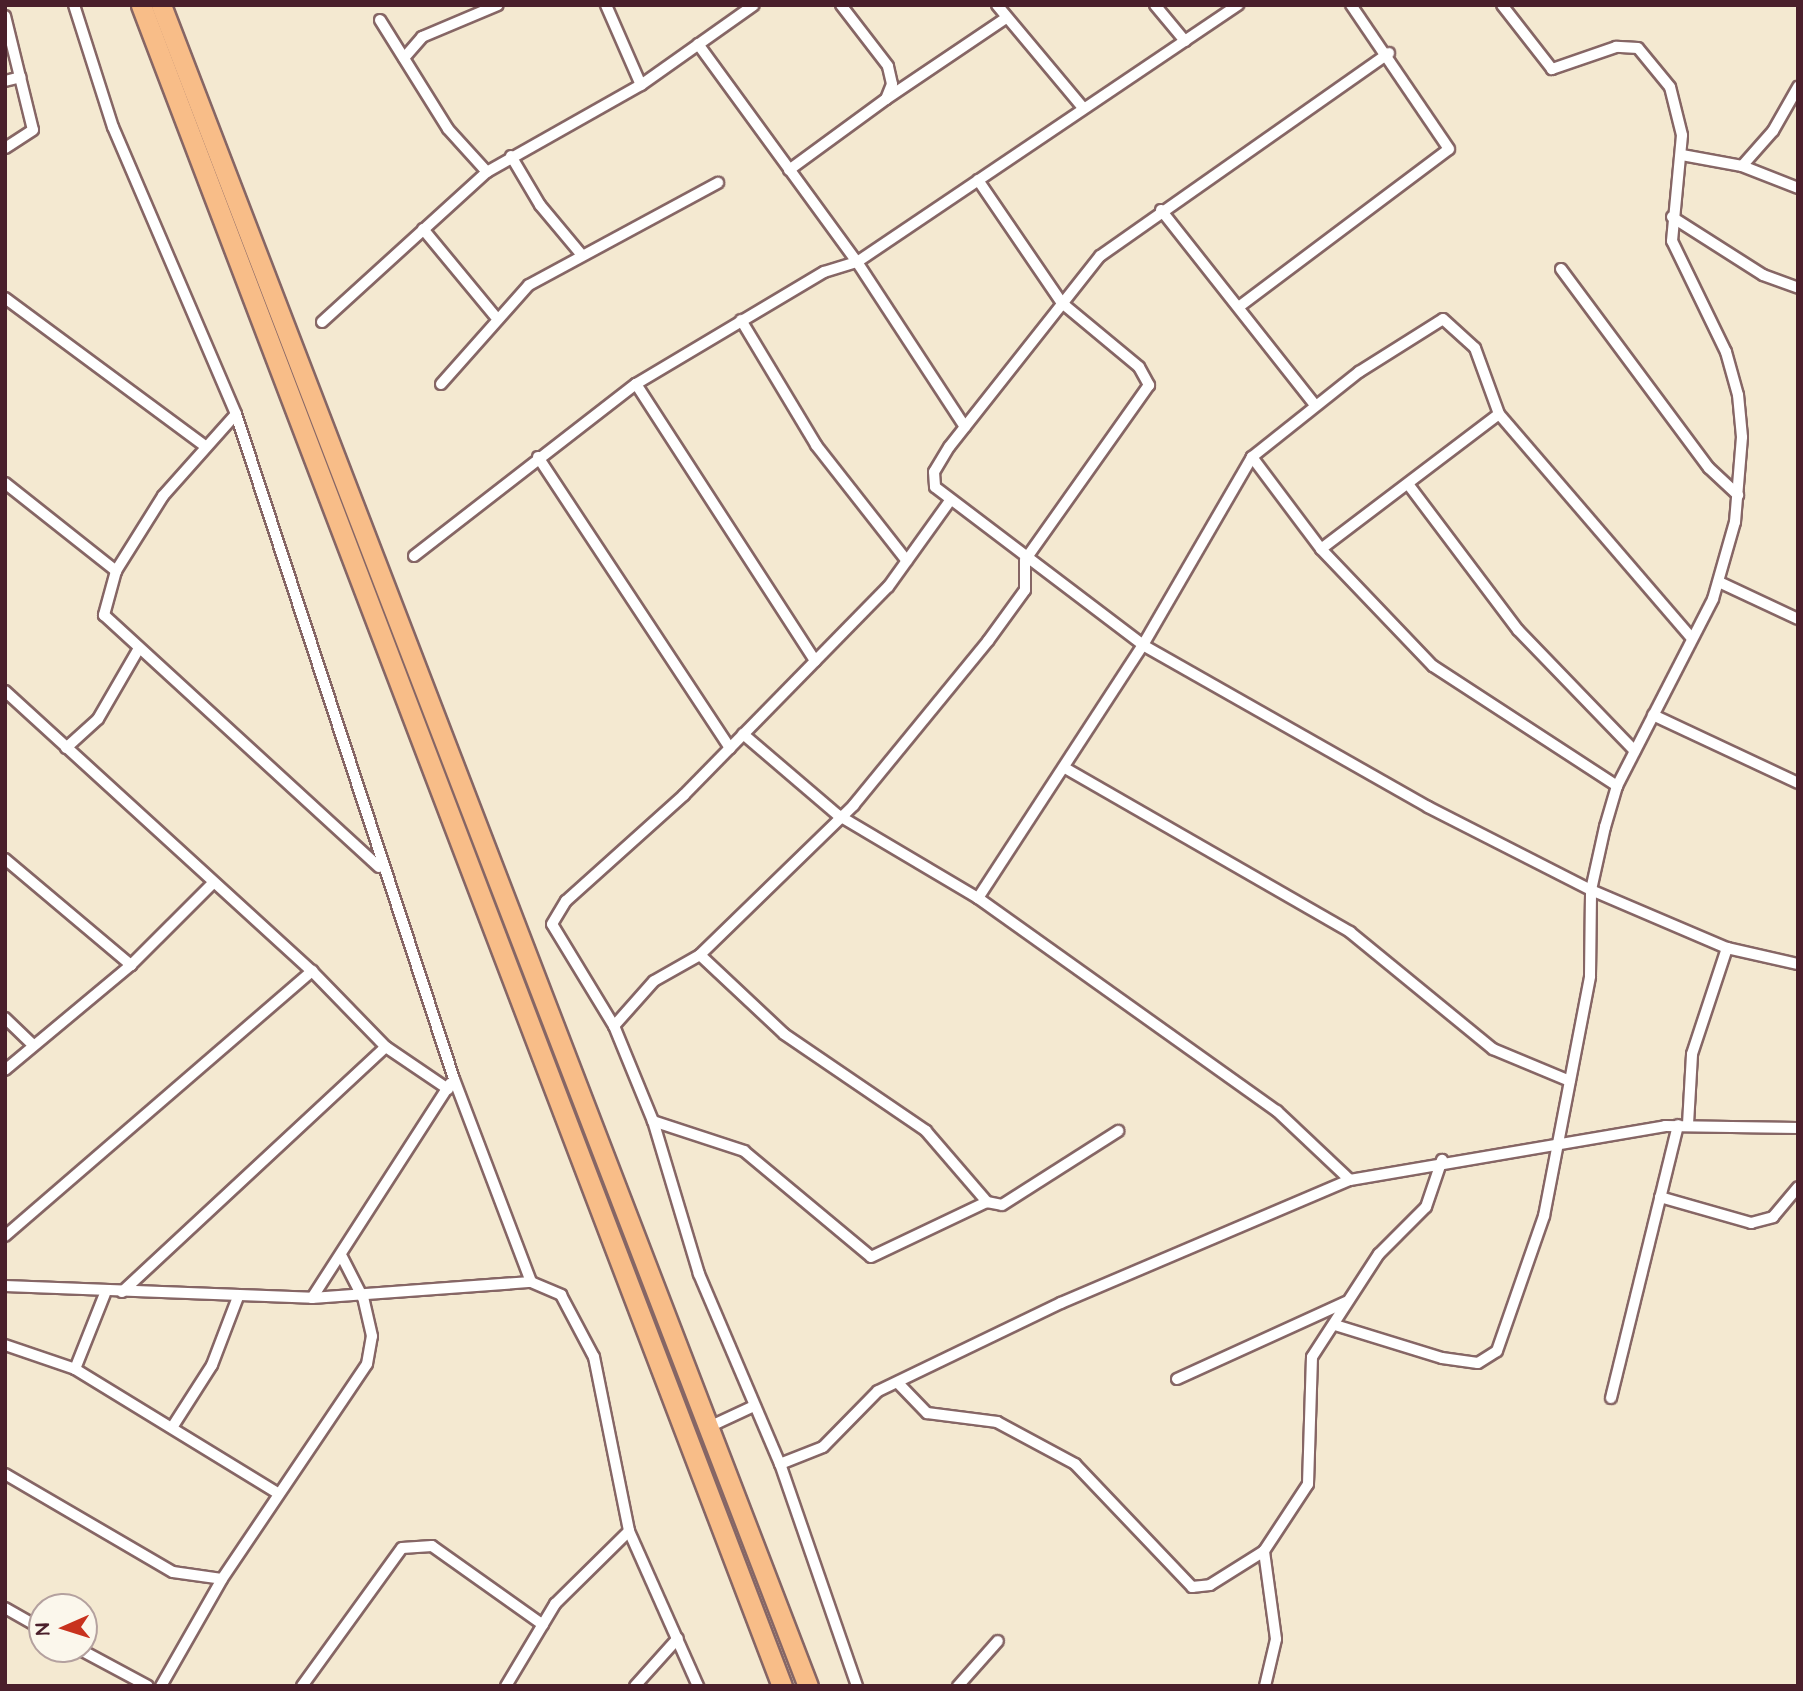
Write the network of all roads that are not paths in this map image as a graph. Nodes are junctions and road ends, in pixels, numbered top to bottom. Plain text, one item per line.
1 (74, 5) edge
2 (141, 5) edge
3 (161, 5) edge
4 (498, 5) edge
5 (606, 5) edge
6 (754, 5) edge
7 (841, 5) edge
8 (997, 5) edge
9 (1155, 5) edge
10 (1238, 5) edge
11 (1351, 5) edge
12 (1502, 5) edge
13 (5, 16) edge
14 (1006, 18) junction
15 (380, 20) dead end
16 (1185, 41) junction
17 (698, 44) junction
18 (1389, 53) junction
19 (404, 58) junction
20 (21, 77) junction
21 (5, 81) edge
22 (641, 85) junction
23 (1798, 86) edge
24 (886, 99) junction
25 (1083, 108) junction
26 (5, 148) edge
27 (1682, 155) junction
28 (511, 156) junction
29 (1742, 166) junction
30 (789, 170) junction
31 (487, 172) junction
32 (978, 180) junction
33 (718, 183) dead end
34 (1798, 188) edge
35 (1161, 210) junction
36 (1672, 217) junction
37 (423, 229) junction
38 (582, 254) junction
39 (857, 262) junction
40 (1561, 269) dead end
41 (1798, 288) edge
42 (5, 298) edge
43 (1062, 303) junction
44 (1240, 306) junction
45 (495, 316) junction
46 (741, 320) junction
47 (322, 322) dead end
48 (441, 384) dead end
49 (636, 384) junction
50 (1315, 405) junction
51 (236, 414) junction
52 (1499, 414) junction
53 (965, 427) junction
54 (205, 446) junction
55 (538, 457) junction
56 (1252, 457) junction
57 (5, 483) edge
58 (1408, 484) junction
59 (1738, 495) junction
60 (949, 502) junction
61 (1321, 549) junction
62 (414, 556) dead end
63 (1026, 560) junction
64 (907, 561) junction
65 (116, 571) junction
66 (1719, 582) junction
67 (1798, 619) edge
68 (1691, 637) junction
69 (1143, 645) junction
70 (138, 650) junction
71 (815, 662) junction
72 (5, 691) edge
73 (1653, 715) junction
74 (743, 734) junction
75 (66, 748) junction
76 (730, 748) junction
77 (1635, 751) junction
78 (1065, 768) junction
79 (1798, 783) edge
80 (1617, 786) junction
81 (838, 815) junction
82 (5, 859) edge
83 (379, 867) junction
84 (213, 883) junction
85 (1591, 890) junction
86 (978, 898) junction
87 (1727, 948) junction
88 (700, 955) junction
89 (1798, 964) edge
90 (131, 965) junction
91 (312, 971) junction
92 (5, 1018) edge
93 (614, 1026) junction
94 (32, 1044) junction
95 (386, 1047) junction
96 (5, 1070) edge
97 (1570, 1081) junction
98 (451, 1084) junction
99 (653, 1121) junction
100 (1683, 1124) junction
101 (1798, 1128) edge
102 (1118, 1131) dead end
103 (1555, 1149) junction
104 (1442, 1160) junction
105 (1350, 1180) junction
106 (1798, 1187) edge
107 (1661, 1197) junction
108 (986, 1202) junction
109 (5, 1236) edge
110 (342, 1257) junction
111 (531, 1282) junction
112 (5, 1286) edge
113 (106, 1291) junction
114 (122, 1292) junction
115 (237, 1297) junction
116 (312, 1298) junction
117 (363, 1298) junction
118 (1348, 1301) junction
119 (1335, 1325) junction
120 (5, 1345) edge
121 (75, 1369) junction
122 (1177, 1379) dead end
123 (898, 1383) junction
124 (1611, 1398) dead end
125 (752, 1407) junction
126 (173, 1426) junction
127 (711, 1426) junction
128 (780, 1464) junction
129 (5, 1474) edge
130 (277, 1493) junction
131 (629, 1531) junction
132 (1264, 1551) junction
133 (222, 1579) junction
134 (5, 1608) edge
135 (28, 1621) edge
136 (543, 1625) junction
137 (678, 1638) junction
138 (998, 1641) dead end
139 (98, 1659) edge
140 (148, 1686) edge
141 (161, 1686) edge
142 (302, 1686) edge
143 (506, 1686) edge
144 (635, 1686) edge
145 (698, 1686) edge
146 (782, 1686) edge
147 (808, 1686) edge
148 (857, 1686) edge
149 (958, 1686) edge
150 (1265, 1686) edge

1 - 51 street
2 - 146 highway
3 - 127 highway
4 - 19 street
5 - 22 street
6 - 17 street
7 - 24 street
8 - 14 street
9 - 16 street
10 - 16 street
11 - 18 street
12 - 27 street
13 - 20 street
14 - 24 street
14 - 25 street
15 - 19 street
16 - 25 street
17 - 22 street
17 - 30 street
18 - 35 street
18 - 44 street
19 - 31 street
20 - 21 street
20 - 26 street
22 - 28 street
23 - 29 street
24 - 30 street
25 - 32 street
27 - 29 street
27 - 36 street
28 - 31 street
28 - 38 street
29 - 34 street
30 - 39 street
31 - 37 street
32 - 39 street
32 - 43 street
33 - 38 street
35 - 43 street
35 - 44 street
36 - 41 street
36 - 59 street
37 - 45 street
37 - 47 street
38 - 45 street
39 - 46 street
39 - 53 street
40 - 59 street
42 - 54 street
43 - 53 street
43 - 63 street
44 - 50 street
45 - 48 street
46 - 49 street
46 - 64 street
49 - 55 street
49 - 71 street
50 - 52 street
50 - 56 street
51 - 54 street
51 - 83 street
52 - 58 street
52 - 68 street
53 - 60 street
54 - 65 street
55 - 62 street
55 - 76 street
56 - 61 street
56 - 69 street
57 - 65 street
58 - 61 street
58 - 77 street
59 - 66 street
60 - 63 street
60 - 64 street
61 - 80 street
63 - 69 street
63 - 81 street
64 - 71 street
65 - 70 street
66 - 67 street
66 - 68 street
68 - 73 street
69 - 78 street
69 - 85 street
70 - 75 street
70 - 83 street
71 - 74 street
72 - 75 street
73 - 77 street
73 - 79 street
74 - 76 street
74 - 81 street
75 - 84 street
76 - 93 street
77 - 80 street
78 - 86 street
78 - 97 street
80 - 85 street
81 - 86 street
81 - 88 street
82 - 90 street
83 - 98 street
84 - 90 street
84 - 91 street
85 - 87 street
85 - 97 street
86 - 105 street
87 - 89 street
87 - 100 street
88 - 93 street
88 - 108 street
90 - 94 street
91 - 95 street
91 - 109 street
92 - 94 street
93 - 99 street
94 - 96 street
95 - 98 street
95 - 114 street
97 - 103 street
98 - 110 street
98 - 111 street
99 - 108 street
99 - 125 street
100 - 101 street
100 - 103 street
100 - 107 street
102 - 108 street
103 - 104 street
103 - 119 street
104 - 105 street
104 - 118 street
105 - 123 street
106 - 107 street
107 - 124 street
110 - 116 street
110 - 117 street
111 - 117 street
111 - 131 street
112 - 113 street
113 - 114 street
113 - 121 street
114 - 115 street
115 - 116 street
115 - 126 street
116 - 117 street
117 - 130 street
118 - 119 street
118 - 122 street
119 - 132 street
120 - 121 street
121 - 126 street
123 - 128 street
123 - 132 street
125 - 127 street
125 - 128 street
126 - 130 street
127 - 147 highway
128 - 148 street
129 - 133 street
130 - 133 street
131 - 136 street
131 - 137 street
132 - 150 street
133 - 141 street
134 - 135 street
136 - 142 street
136 - 143 street
137 - 144 street
137 - 145 street
138 - 149 street
139 - 140 street

